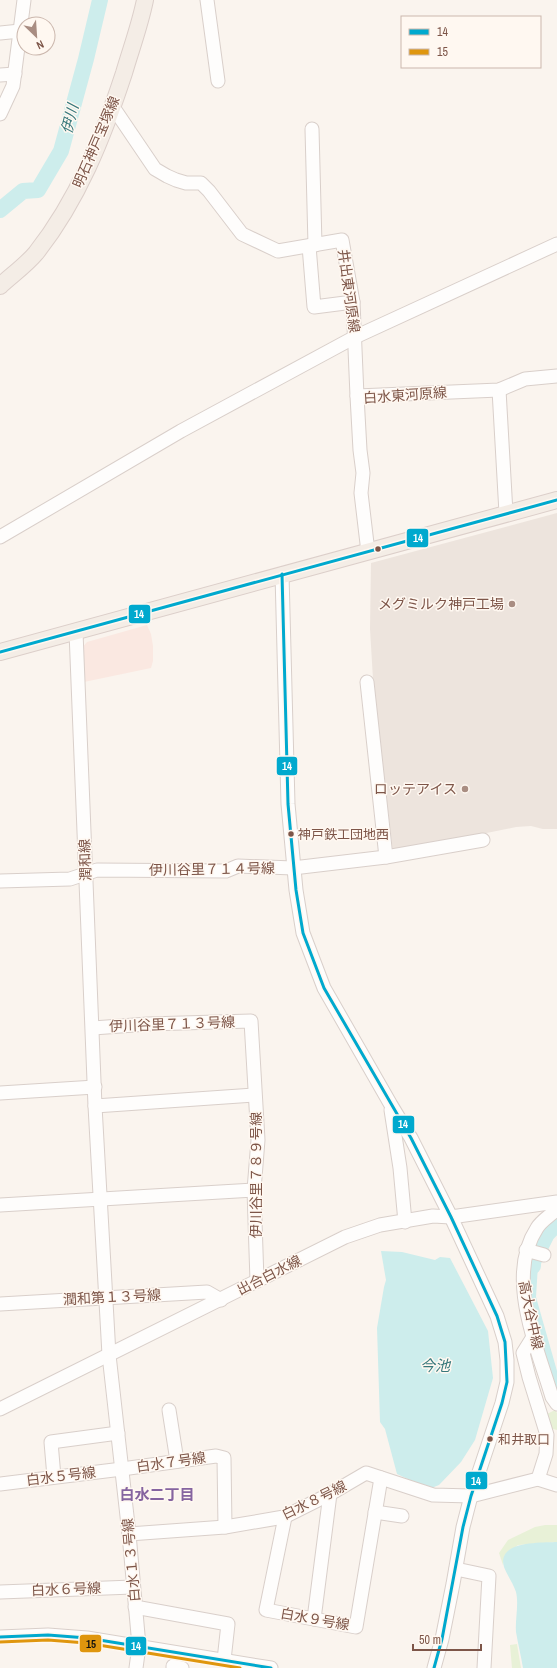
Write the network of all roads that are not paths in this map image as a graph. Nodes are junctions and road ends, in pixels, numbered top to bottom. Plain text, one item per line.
1 (24, 0) edge
2 (145, 0) edge
3 (207, 0) edge
4 (22, 16) edge
5 (16, 31) edge
6 (0, 33) edge
7 (17, 56) edge
8 (15, 74) junction
9 (0, 75) edge
10 (218, 81) dead end
11 (113, 107) junction
12 (0, 114) edge
13 (312, 129) dead end
14 (557, 244) edge
15 (312, 245) junction
16 (0, 286) edge
17 (353, 302) junction
18 (355, 337) junction
19 (557, 376) edge
20 (499, 390) junction
21 (356, 396) junction
22 (557, 500) edge
23 (506, 514) junction
24 (0, 537) edge
25 (368, 552) junction
26 (282, 574) junction
27 (76, 632) junction
28 (0, 652) edge
29 (367, 682) dead end
30 (483, 840) dead end
31 (386, 857) junction
32 (293, 868) junction
33 (86, 875) junction
34 (0, 881) edge
35 (251, 1021) joint
36 (93, 1028) junction
37 (95, 1087) junction
38 (0, 1093) edge
39 (254, 1096) junction
40 (391, 1105) junction
41 (96, 1106) junction
42 (254, 1190) junction
43 (101, 1199) junction
44 (557, 1202) edge
45 (0, 1205) edge
46 (557, 1210) edge
47 (451, 1217) junction
48 (405, 1222) junction
49 (526, 1250) junction
50 (544, 1255) dead end
51 (257, 1282) junction
52 (107, 1297) junction
53 (221, 1300) junction
54 (0, 1304) edge
55 (534, 1337) junction
56 (109, 1356) junction
57 (557, 1404) edge
58 (0, 1409) edge
59 (170, 1410) dead end
60 (118, 1433) junction
61 (177, 1461) junction
62 (122, 1469) junction
63 (54, 1477) junction
64 (381, 1478) junction
65 (538, 1479) junction
66 (0, 1484) edge
67 (557, 1485) edge
68 (330, 1494) junction
69 (472, 1496) junction
70 (375, 1512) junction
71 (402, 1516) dead end
72 (285, 1517) junction
73 (225, 1526) junction
74 (129, 1534) junction
75 (456, 1569) junction
76 (133, 1587) junction
77 (0, 1592) edge
78 (135, 1607) junction
79 (314, 1619) junction
80 (0, 1637) edge
81 (139, 1646) junction
82 (224, 1660) junction
83 (136, 1668) edge
84 (173, 1668) edge
85 (182, 1668) edge
86 (271, 1668) edge
87 (434, 1668) edge
88 (484, 1668) edge

1 - 4 street
2 - 11 main road, 明石神戸宝塚線
3 - 10 street
5 - 6 street
7 - 8 street
8 - 9 street
8 - 12 street
11 - 15 street, 井出東河原線
11 - 16 main road, 明石神戸宝塚線
13 - 15 street
14 - 18 street
15 - 17 street, 井出東河原線
15 - 17 street
17 - 18 street, 井出東河原線
18 - 21 street, 井出東河原線
18 - 24 street
19 - 20 street, 白水東河原線
20 - 21 street, 白水東河原線
20 - 23 street
21 - 25 street, 白水東河原線
22 - 23 main road
23 - 25 main road
25 - 26 main road
26 - 27 main road
26 - 32 street
27 - 28 main road
27 - 33 street, 潤和線
29 - 31 street
30 - 31 street, 伊川谷里７１４号線
31 - 32 street, 伊川谷里７１４号線
32 - 33 street, 伊川谷里７１４号線
32 - 40 street
33 - 34 street, 伊川谷里７１４号線
33 - 36 street, 潤和線
35 - 36 street, 伊川谷里７１３号線
35 - 39 street, 伊川谷里７８９号線
36 - 37 street, 潤和線
37 - 38 street
37 - 41 street, 潤和線
39 - 41 street
39 - 42 street, 伊川谷里７８９号線
40 - 47 street
40 - 48 street
41 - 43 street, 潤和線
42 - 43 street
42 - 51 street, 伊川谷里７８９号線
43 - 45 street
43 - 52 street, 白水１３号線
44 - 47 street, 出合白水線
46 - 49 street, 高大谷中線
47 - 48 street, 出合白水線
47 - 69 street
48 - 51 street, 出合白水線
49 - 50 street
49 - 55 street, 高大谷中線
51 - 53 street, 出合白水線
52 - 53 street, 潤和第１３号線
52 - 54 street, 潤和第１３号線
52 - 56 street, 白水１３号線
53 - 56 street, 出合白水線
55 - 57 street, 高大谷中線
55 - 65 street
56 - 58 street, 出合白水線
56 - 60 street, 白水１３号線
59 - 61 street
60 - 62 street, 白水１３号線
60 - 63 street
61 - 62 street, 白水７号線
61 - 73 street, 白水７号線
62 - 63 street, 白水５号線
62 - 74 street, 白水１３号線
63 - 66 street, 白水５号線
64 - 68 street, 白水８号線
64 - 69 street, 白水８号線
64 - 70 street, 白水９号線
65 - 67 street
65 - 69 street, 白水８号線
68 - 72 street, 白水８号線
68 - 79 street
69 - 75 street
70 - 71 street
70 - 79 street, 白水９号線
72 - 73 street, 白水８号線
72 - 79 street, 白水９号線
73 - 74 street, 白水８号線
74 - 76 street, 白水１３号線
75 - 87 street
75 - 88 street
76 - 77 street, 白水６号線
76 - 78 street, 白水１３号線
78 - 81 street, 白水１３号線
78 - 82 street
80 - 81 street
81 - 82 street
81 - 83 street, 白水１３号線
82 - 86 street
84 - 85 street

